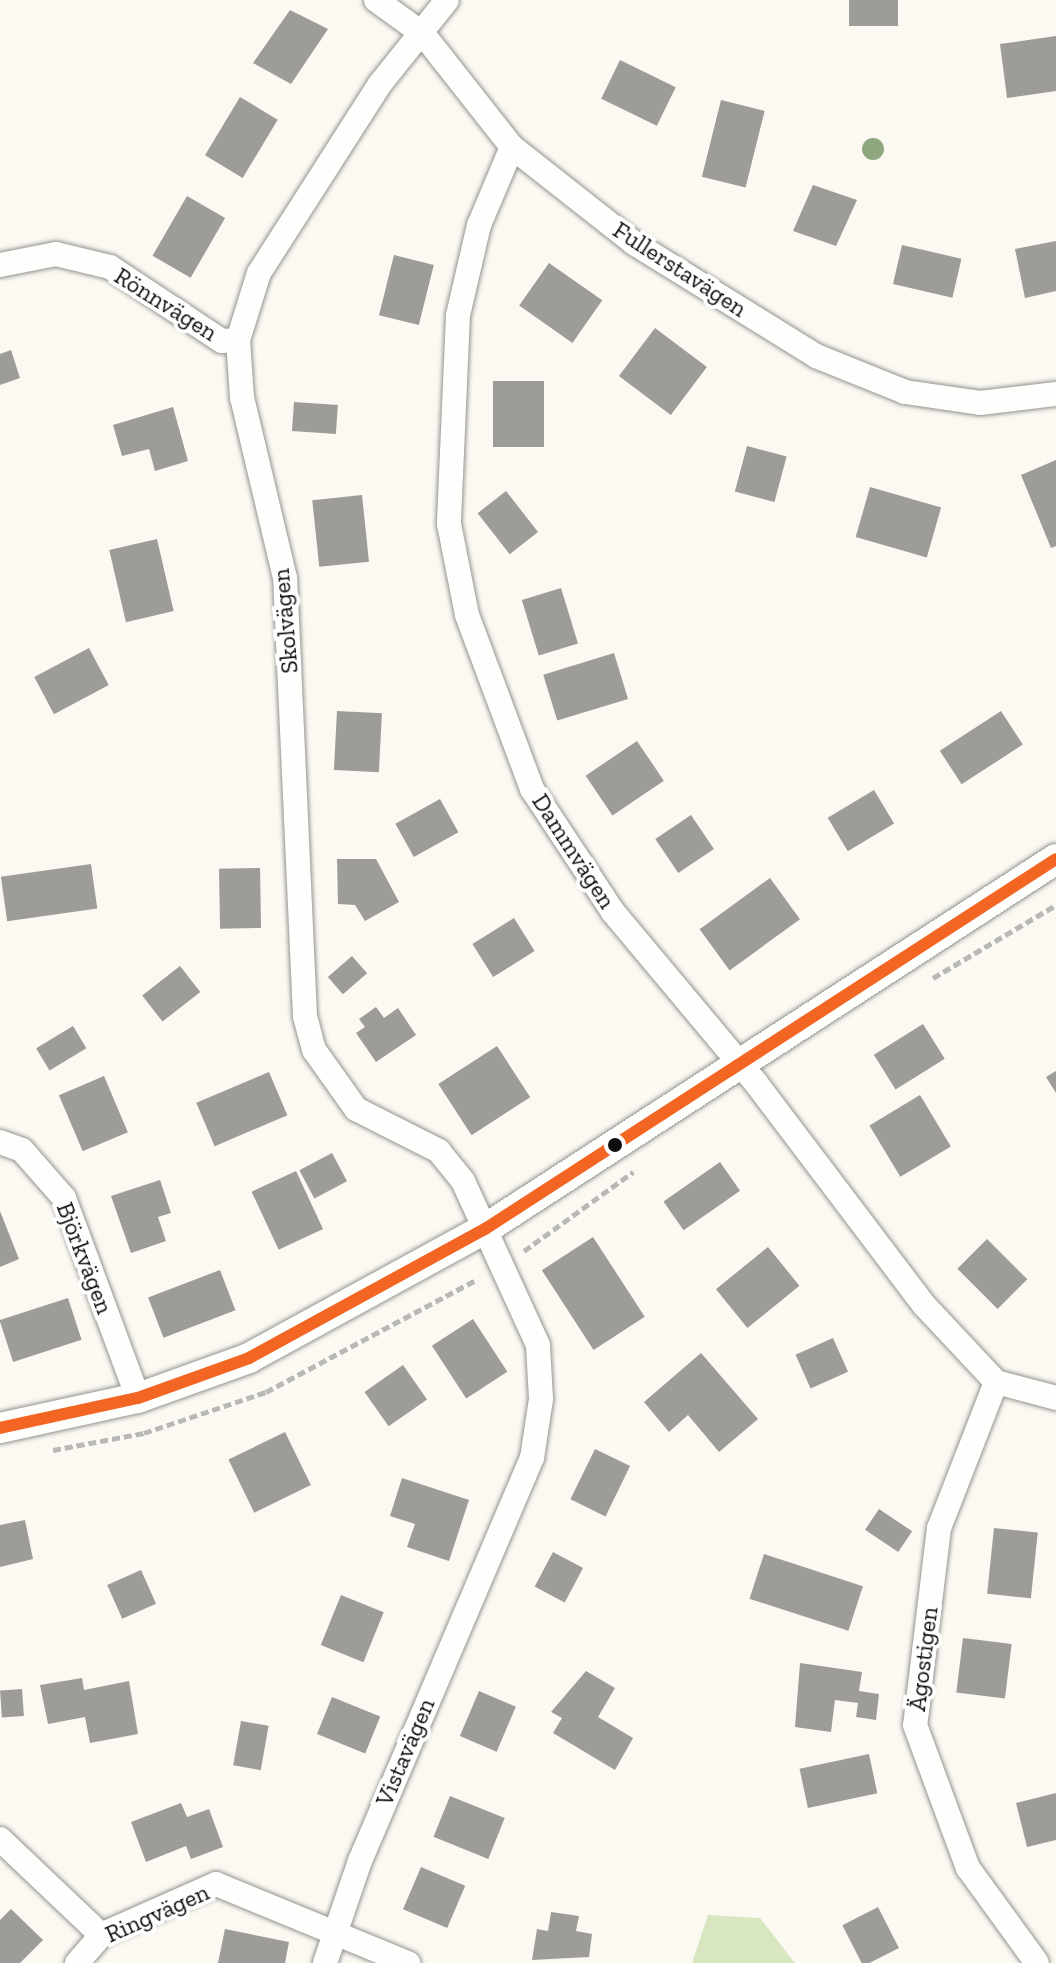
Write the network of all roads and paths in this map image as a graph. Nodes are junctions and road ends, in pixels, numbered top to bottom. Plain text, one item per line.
1 (376, 0) edge
2 (447, 0) edge
3 (423, 34) junction
4 (512, 147) junction
5 (0, 265) edge
6 (238, 340) junction
7 (1056, 394) edge
8 (1056, 859) edge
9 (738, 1063) junction
10 (0, 1142) edge
11 (485, 1229) junction
12 (996, 1382) junction
13 (138, 1398) junction
14 (1056, 1398) edge
15 (0, 1428) edge
16 (0, 1839) edge
17 (336, 1929) junction
18 (101, 1935) junction
19 (77, 1963) edge
20 (325, 1963) edge
21 (408, 1963) edge
22 (1037, 1963) edge

1 - 3 street, Fullerstavägen
2 - 3 street, Skolvägen
3 - 4 street, Fullerstavägen
3 - 6 street, Skolvägen
4 - 7 street, Fullerstavägen
4 - 9 street, Dammvägen
5 - 6 street, Rönnvägen
6 - 11 street, Skolvägen
8 - 9 street
9 - 11 street
9 - 12 street, Dammvägen
10 - 13 street, Björkvägen
11 - 13 street
11 - 17 street, Vistavägen
12 - 14 street
12 - 22 street, Ägostigen
13 - 15 street
16 - 18 street
17 - 18 street, Ringvägen
17 - 20 street, Vistavägen
17 - 21 street, Ringvägen
18 - 19 street, Ringvägen

